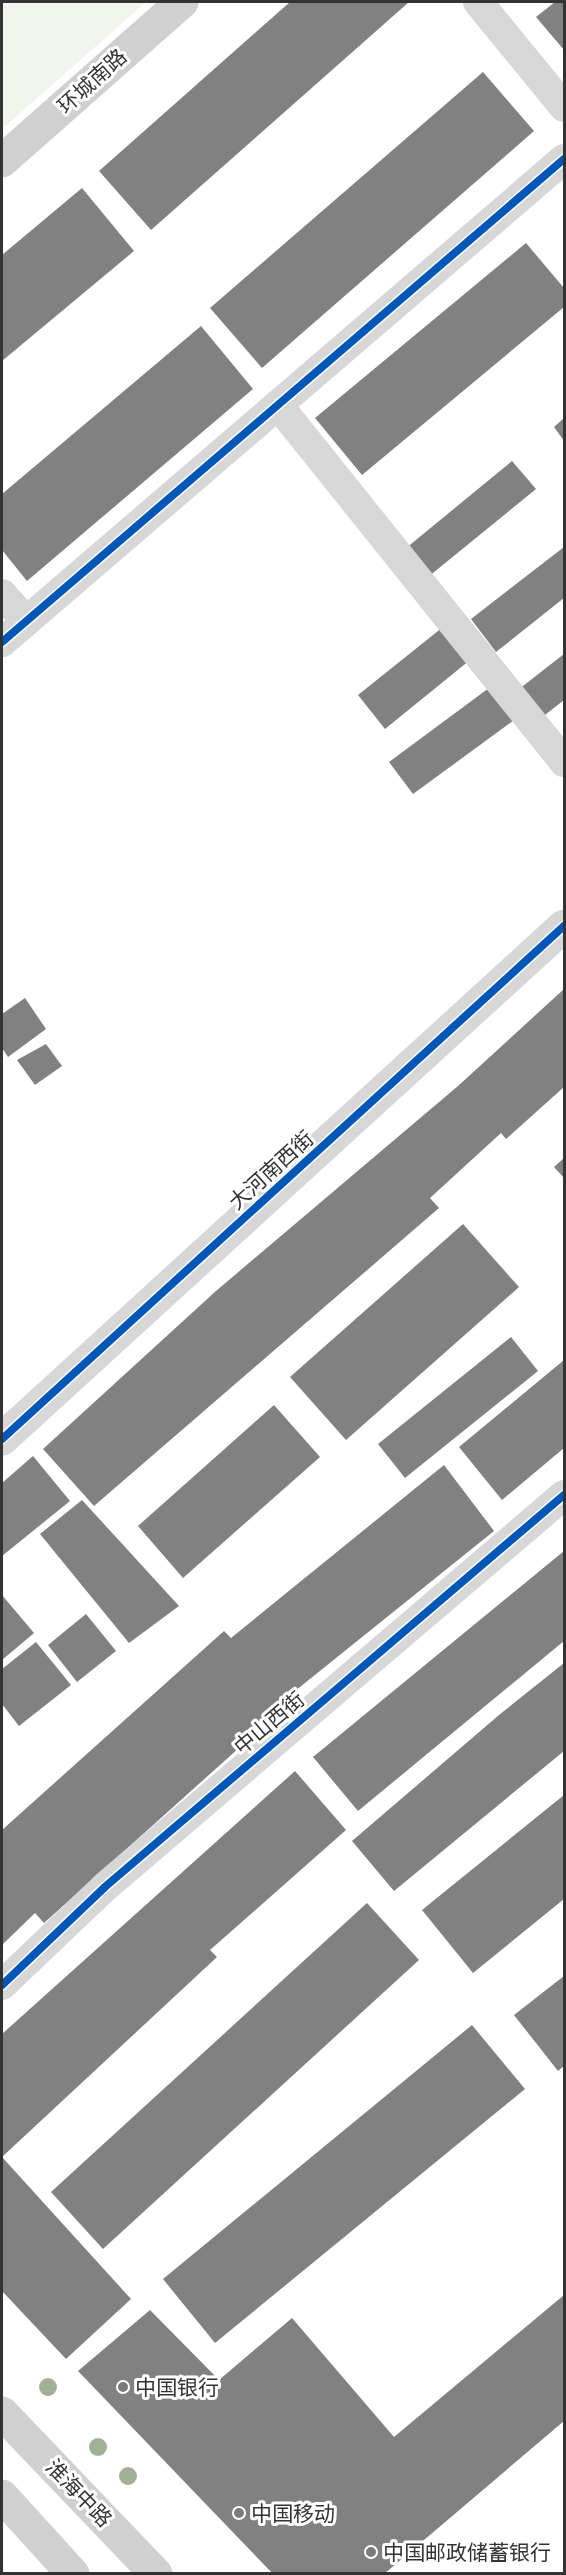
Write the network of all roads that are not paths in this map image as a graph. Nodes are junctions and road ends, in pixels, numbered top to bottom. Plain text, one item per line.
1 (182, 2) edge
2 (478, 2) edge
3 (564, 107) edge
4 (564, 159) edge
5 (2, 161) edge
6 (278, 405) junction
7 (2, 594) edge
8 (26, 621) junction
9 (2, 642) edge
10 (564, 762) edge
11 (564, 926) edge
12 (2, 1439) edge
13 (564, 1495) edge
14 (2, 1985) edge
15 (2, 2413) edge
16 (2, 2496) edge
17 (73, 2574) edge
18 (156, 2574) edge

1 - 5 main road, 环城南路
2 - 3 street
4 - 6 street
6 - 8 street
6 - 10 street
7 - 8 street
8 - 9 street
11 - 12 street, 大河南西街
13 - 14 street, 中山西街
15 - 18 main road, 淮海中路
16 - 17 main road

